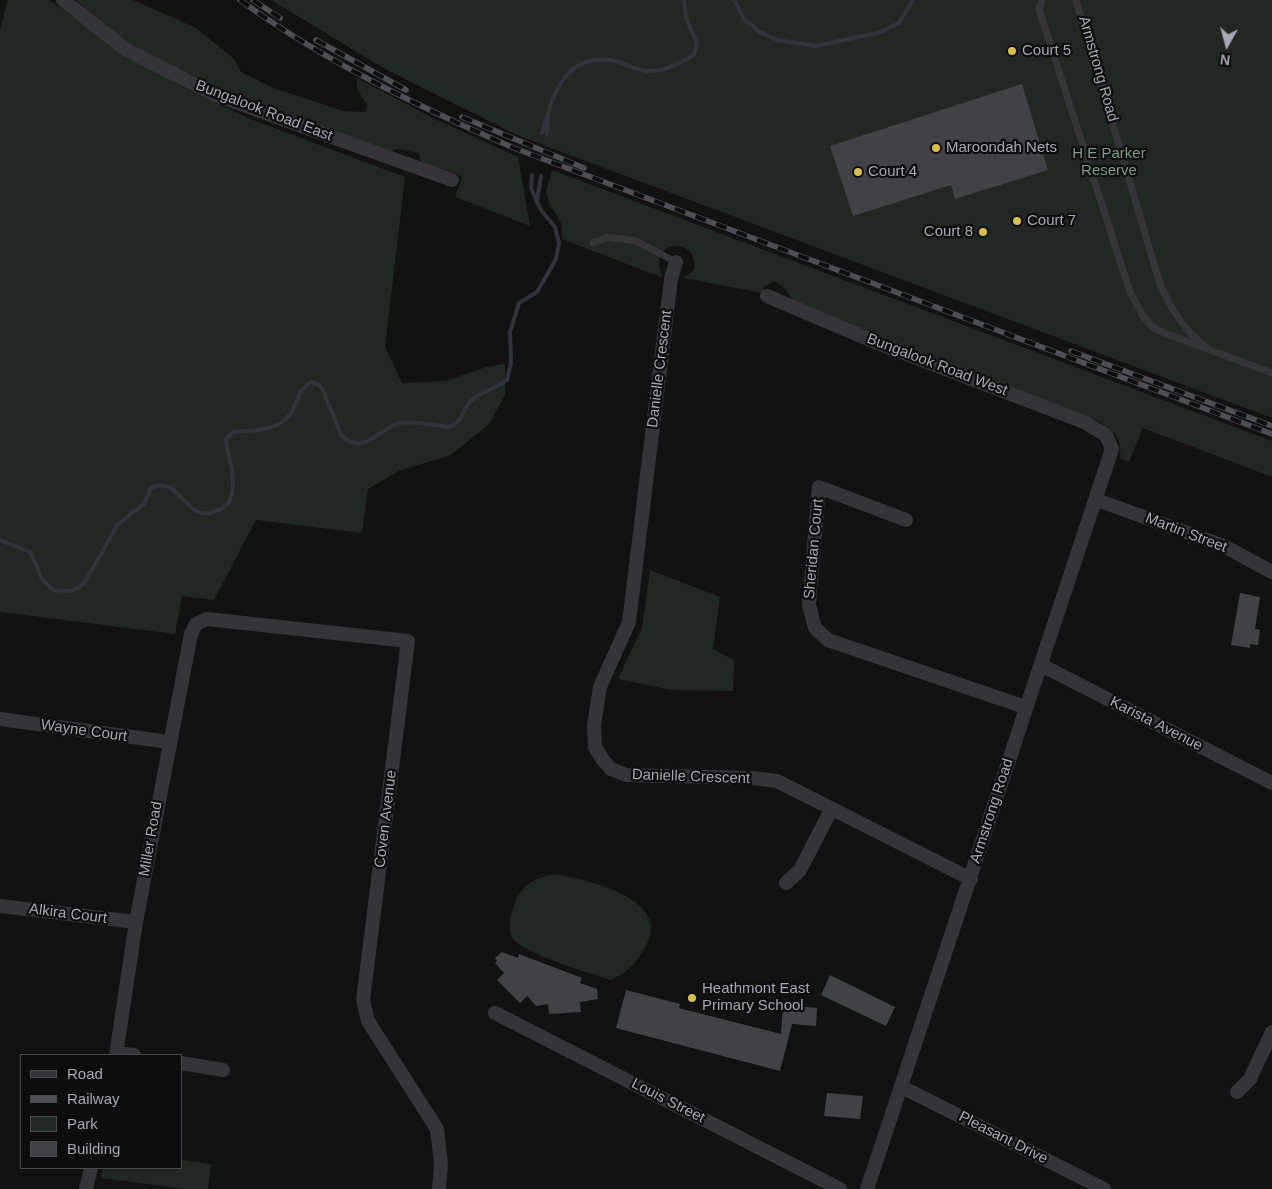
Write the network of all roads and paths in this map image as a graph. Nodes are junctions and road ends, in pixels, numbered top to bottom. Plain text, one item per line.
1 (63, 0) edge
2 (1042, 0) edge
3 (1076, 0) edge
4 (452, 180) dead end
5 (593, 243) dead end
6 (676, 262) joint
7 (767, 296) dead end
8 (1214, 352) junction
9 (1272, 374) edge
10 (1106, 434) joint
11 (1097, 500) junction
12 (906, 520) dead end
13 (1272, 572) edge
14 (196, 624) joint
15 (1041, 665) junction
16 (1025, 707) junction
17 (0, 719) edge
18 (169, 742) junction
19 (1272, 783) edge
20 (830, 810) junction
21 (971, 879) junction
22 (786, 883) dead end
23 (0, 906) edge
24 (136, 922) junction
25 (495, 1013) dead end
26 (1272, 1032) edge
27 (116, 1054) edge
28 (182, 1063) edge
29 (223, 1070) dead end
30 (902, 1087) junction
31 (1237, 1092) dead end
32 (91, 1169) edge
33 (86, 1189) edge
34 (439, 1189) edge
35 (840, 1189) edge
36 (866, 1189) edge
37 (1104, 1189) edge

1 - 4 street, Bungalook Road East
2 - 8 lane
3 - 8 lane, Armstrong Road
5 - 6 lane
6 - 20 street, Danielle Crescent
7 - 10 street, Bungalook Road West
8 - 9 lane
10 - 11 street, Armstrong Road
11 - 13 street, Martin Street
11 - 15 street, Armstrong Road
12 - 16 street, Sheridan Court
14 - 18 street, Miller Road
14 - 34 street, Coven Avenue
15 - 16 street, Armstrong Road
15 - 19 street, Karista Avenue
16 - 21 street, Armstrong Road
17 - 18 street, Wayne Court
18 - 24 street, Miller Road
20 - 21 street, Danielle Crescent
20 - 22 street
21 - 30 street, Armstrong Road
23 - 24 street, Alkira Court
24 - 27 street, Miller Road
25 - 35 street, Louis Street
26 - 31 street
28 - 29 street
30 - 36 street, Armstrong Road
30 - 37 street, Pleasant Drive
32 - 33 street

